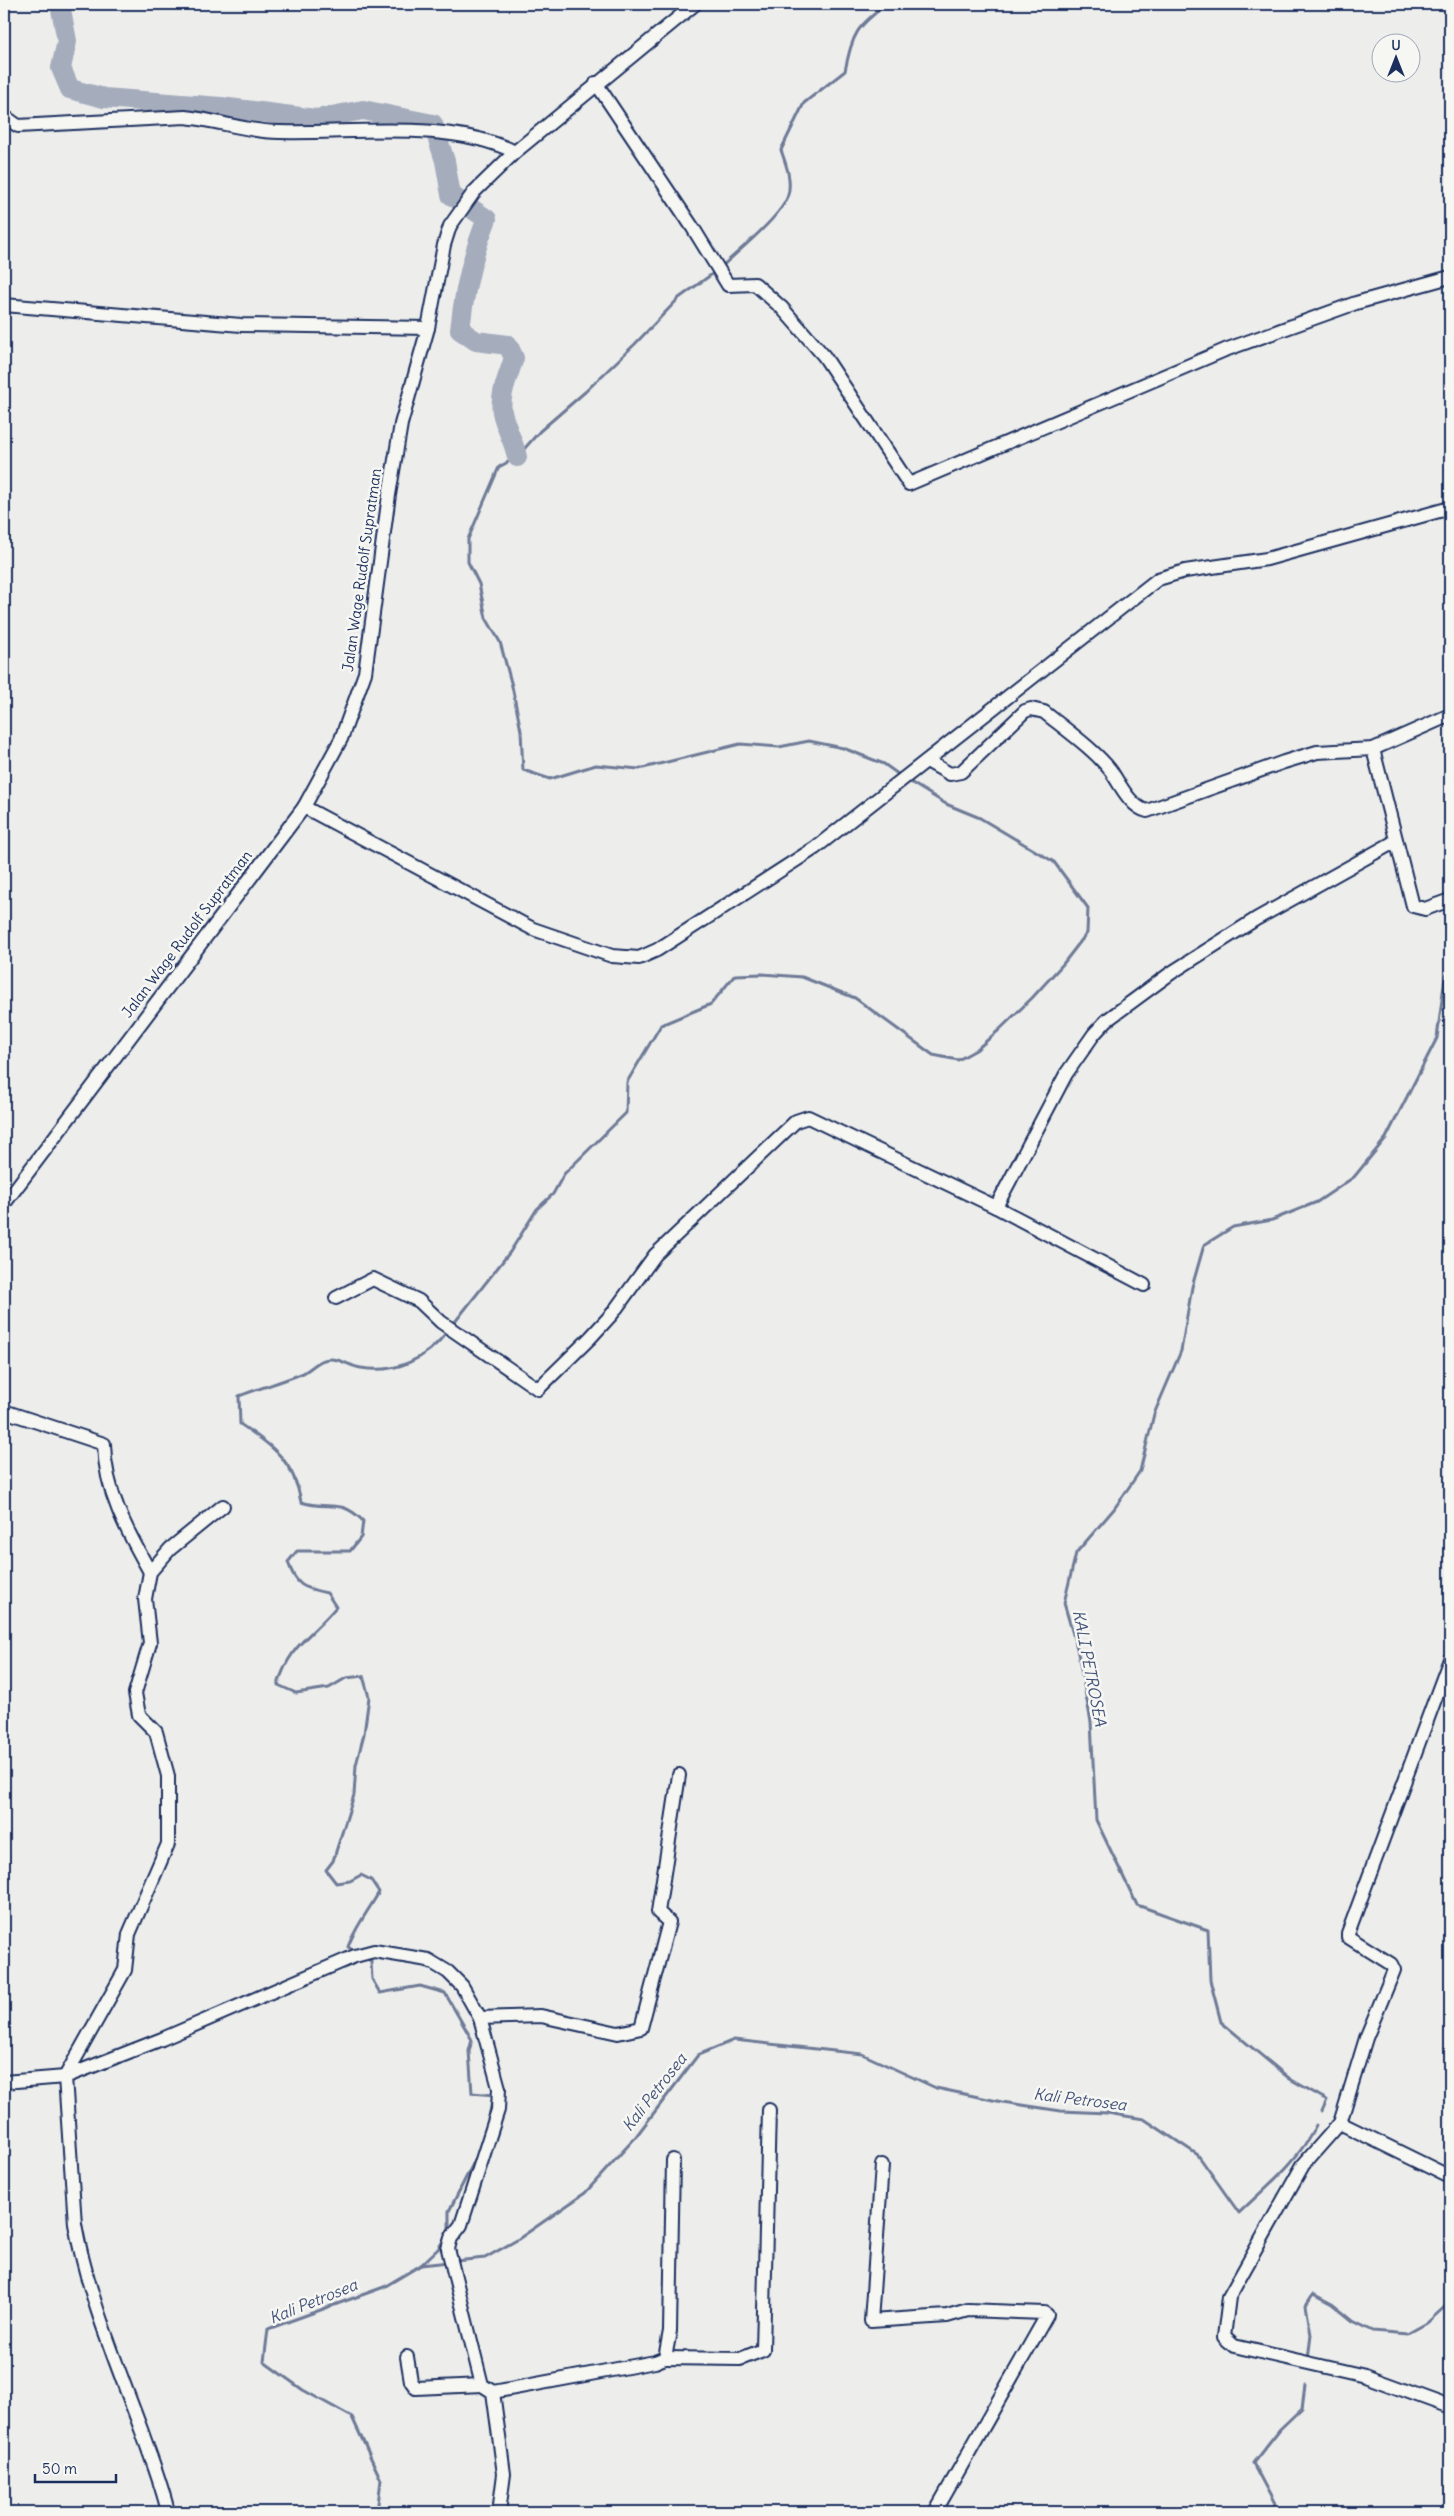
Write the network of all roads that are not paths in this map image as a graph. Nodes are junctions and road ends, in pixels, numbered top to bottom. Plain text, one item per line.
1 (695, 4) edge
2 (596, 83) junction
3 (4, 116) edge
4 (515, 152) junction
5 (1450, 277) edge
6 (4, 306) edge
7 (428, 328) junction
8 (1450, 508) edge
9 (1450, 715) edge
10 (1373, 749) junction
11 (922, 764) junction
12 (304, 807) junction
13 (1396, 841) junction
14 (1450, 900) edge
15 (4, 1204) edge
16 (996, 1207) junction
17 (1144, 1285) dead end
18 (336, 1298) dead end
19 (4, 1411) edge
20 (223, 1506) dead end
21 (150, 1572) junction
22 (1450, 1659) edge
23 (679, 1775) dead end
24 (480, 2018) junction
25 (65, 2077) junction
26 (4, 2082) edge
27 (769, 2110) dead end
28 (1340, 2123) junction
29 (673, 2160) dead end
30 (882, 2165) dead end
31 (1450, 2177) edge
32 (407, 2357) dead end
33 (665, 2358) junction
34 (488, 2388) junction
35 (1450, 2407) edge
36 (168, 2512) edge
37 (499, 2512) edge
38 (935, 2512) edge

1 - 2 street, Jalan Wage Rudolf Supratman
2 - 4 street, Jalan Wage Rudolf Supratman
2 - 5 street
3 - 4 street
4 - 7 street, Jalan Wage Rudolf Supratman
6 - 7 street
7 - 12 street, Jalan Wage Rudolf Supratman
8 - 11 street
9 - 10 street
10 - 11 street
10 - 13 street
11 - 12 street
12 - 15 street, Jalan Wage Rudolf Supratman
13 - 14 street
13 - 16 street
16 - 17 street
16 - 18 street
19 - 21 street
20 - 21 street
21 - 25 street
22 - 28 street
23 - 24 street
24 - 25 street
24 - 34 street
25 - 26 street
25 - 36 street
27 - 33 street
28 - 31 street
28 - 35 street
29 - 33 street
30 - 38 street
32 - 34 street
33 - 34 street
34 - 37 street

